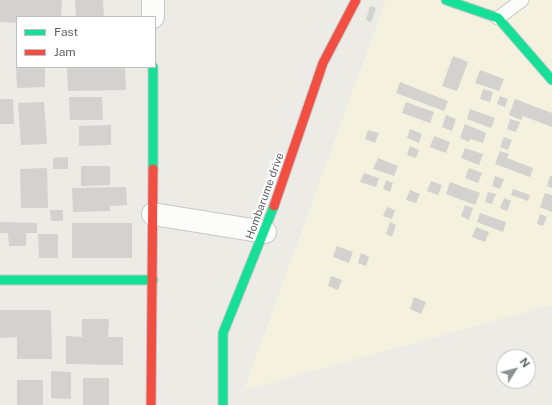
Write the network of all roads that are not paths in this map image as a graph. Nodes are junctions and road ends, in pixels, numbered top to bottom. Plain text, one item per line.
1 (153, 0) edge
2 (356, 0) edge
3 (446, 0) edge
4 (522, 0) edge
5 (153, 16) edge
6 (498, 18) junction
7 (153, 68) edge
8 (552, 80) edge
9 (153, 214) junction
10 (266, 232) junction
11 (0, 280) edge
12 (153, 280) junction
13 (151, 405) edge
14 (223, 405) edge

1 - 5 street
2 - 10 street, Hombarume drive
3 - 6 street
4 - 6 lane
6 - 8 street
7 - 9 street
9 - 10 street
9 - 12 street
10 - 14 street, Hombarume drive
11 - 12 street
12 - 13 street

